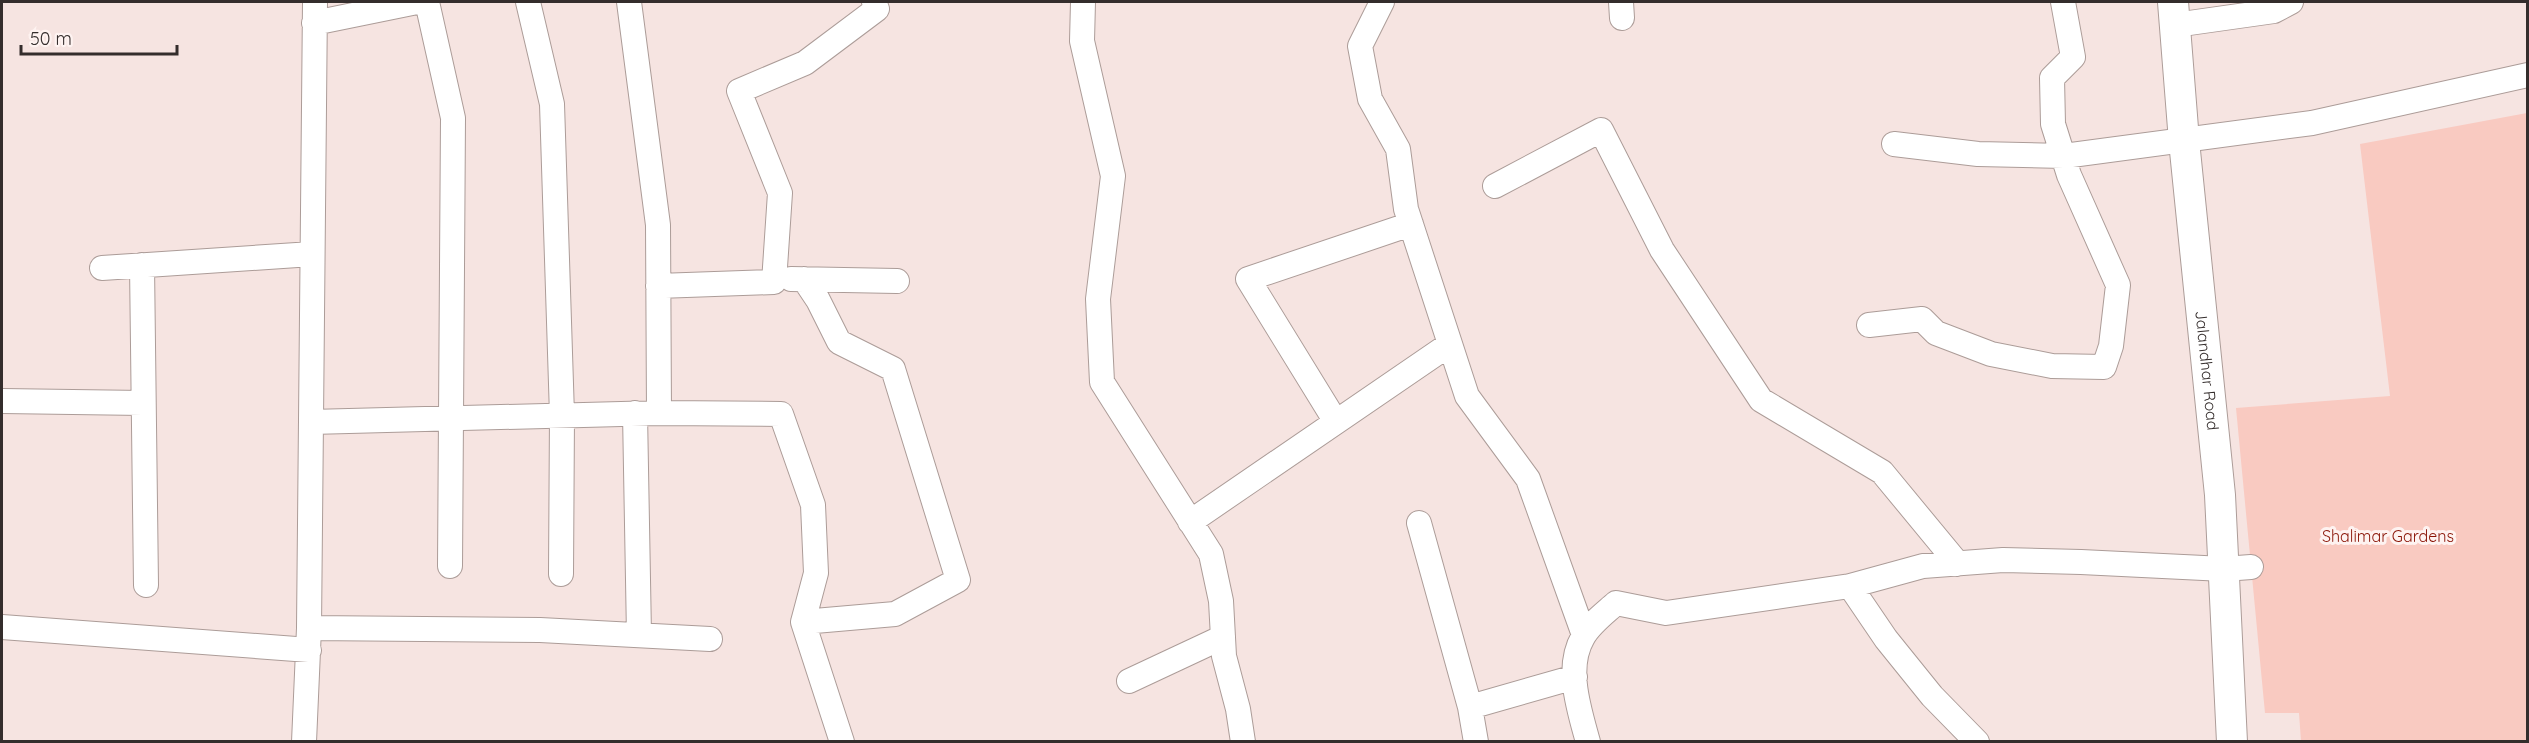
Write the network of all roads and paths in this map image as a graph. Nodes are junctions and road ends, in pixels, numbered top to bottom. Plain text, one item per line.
1 (417, 2) edge
2 (427, 2) edge
3 (528, 2) edge
4 (629, 2) edge
5 (874, 2) edge
6 (1083, 2) edge
7 (1382, 2) edge
8 (2063, 2) edge
9 (2291, 2) edge
10 (314, 12) edge
11 (2174, 13) edge
12 (2528, 75) edge
13 (2184, 141) junction
14 (1894, 144) dead end
15 (2064, 156) junction
16 (1495, 186) dead end
17 (1411, 224) junction
18 (312, 254) junction
19 (142, 265) junction
20 (102, 268) dead end
21 (774, 278) junction
22 (804, 279) junction
23 (897, 281) dead end
24 (658, 286) junction
25 (1869, 326) dead end
26 (1450, 344) junction
27 (2, 401) edge
28 (143, 403) junction
29 (659, 413) junction
30 (635, 414) junction
31 (562, 416) junction
32 (451, 418) junction
33 (311, 422) junction
34 (1335, 422) junction
35 (1190, 522) junction
36 (1419, 523) dead end
37 (1958, 564) junction
38 (450, 566) dead end
39 (2237, 568) junction
40 (561, 574) dead end
41 (146, 585) dead end
42 (1850, 586) junction
43 (803, 622) junction
44 (2, 627) edge
45 (639, 635) junction
46 (1584, 635) junction
47 (1223, 637) junction
48 (309, 639) junction
49 (710, 639) dead end
50 (1575, 677) junction
51 (1129, 681) dead end
52 (1470, 707) junction
53 (304, 741) edge
54 (842, 741) edge
55 (1243, 741) edge
56 (1476, 741) edge
57 (1588, 741) edge
58 (1977, 741) edge
59 (2232, 741) edge

1 - 10 street
2 - 32 street
3 - 31 street
4 - 24 street
5 - 21 street
6 - 35 street
7 - 17 street
8 - 15 street
9 - 11 street
10 - 18 street
11 - 13 main road, Jalandhar Road
12 - 13 street
13 - 15 street
13 - 39 main road, Jalandhar Road
14 - 15 street
15 - 25 street
16 - 37 street
17 - 26 street
17 - 34 street
18 - 19 street
18 - 33 street
19 - 20 street
19 - 28 street
21 - 22 street
21 - 24 street
22 - 23 street
22 - 43 street
24 - 29 street
26 - 34 street
26 - 46 street
27 - 28 street
28 - 41 street
29 - 30 street
29 - 43 street
30 - 31 street
30 - 45 street
31 - 32 street
31 - 40 street
32 - 33 street
32 - 38 street
33 - 48 street
34 - 35 street
35 - 47 street
36 - 52 street
37 - 39 street
37 - 42 street
39 - 59 main road, Jalandhar Road
42 - 46 street
42 - 58 street
43 - 54 street
44 - 48 street
45 - 48 street
45 - 49 street
46 - 50 street
47 - 51 street
47 - 55 street
48 - 53 street
50 - 52 street
50 - 57 street
52 - 56 street

